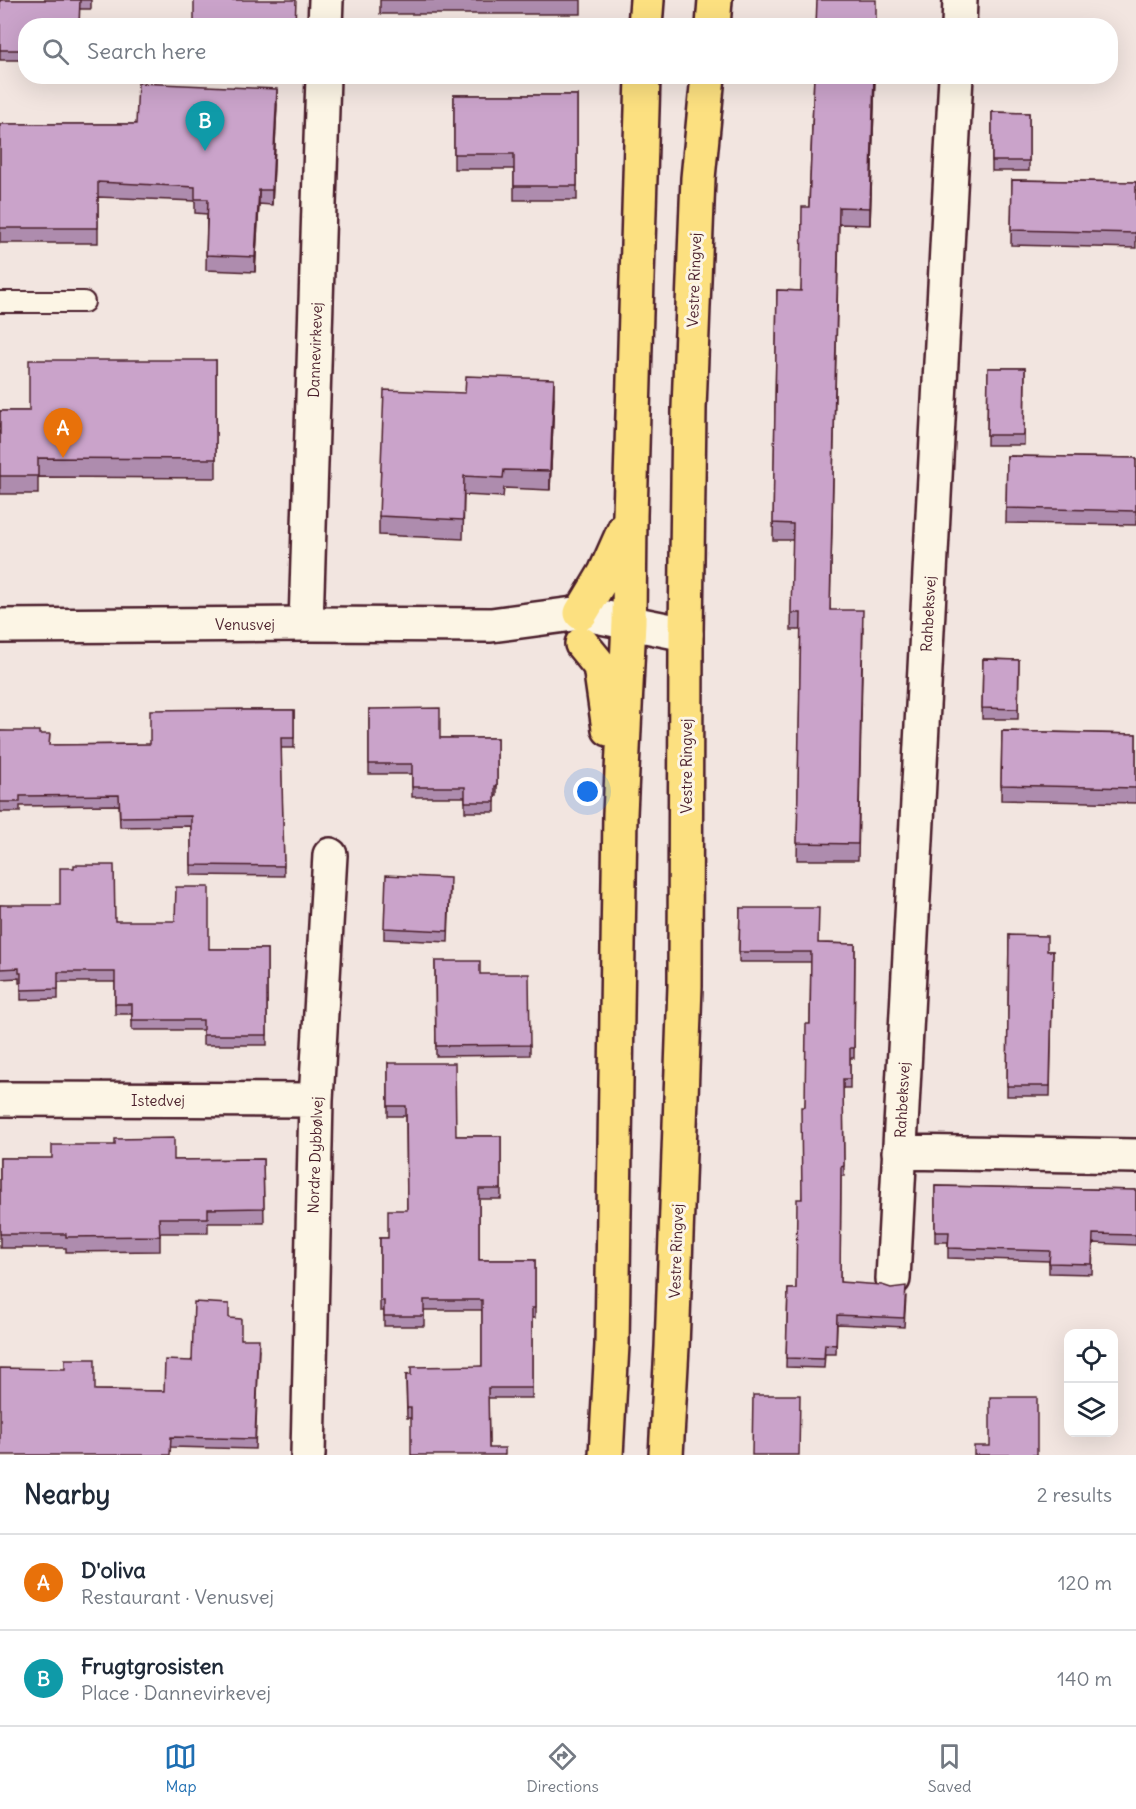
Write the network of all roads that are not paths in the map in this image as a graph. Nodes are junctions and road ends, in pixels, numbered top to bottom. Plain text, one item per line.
1 (326, 0) edge
2 (647, 0) edge
3 (706, 0) edge
4 (715, 0) edge
5 (960, 0) edge
6 (325, 18) edge
7 (646, 18) edge
8 (705, 18) edge
9 (714, 18) edge
10 (959, 18) edge
11 (324, 84) edge
12 (644, 84) edge
13 (703, 84) edge
14 (707, 84) edge
15 (956, 84) edge
16 (698, 178) junction
17 (0, 302) edge
18 (84, 302) dead end
19 (630, 515) junction
20 (629, 622) junction
21 (306, 624) junction
22 (0, 626) edge
23 (581, 628) junction
24 (686, 634) junction
25 (620, 814) junction
26 (330, 855) dead end
27 (0, 1099) edge
28 (316, 1100) junction
29 (899, 1152) junction
30 (1136, 1155) edge
31 (893, 1279) dead end
32 (308, 1455) edge
33 (606, 1455) edge
34 (666, 1455) edge

1 - 6 street
2 - 7 main road
3 - 8 main road
4 - 9 main road
5 - 10 street
11 - 21 street, Dannevirkevej
12 - 19 main road
13 - 16 main road
14 - 16 main road, Vestre Ringvej
15 - 29 street, Rahbeksvej
16 - 24 main road, Vestre Ringvej
17 - 18 lane
19 - 20 main road
19 - 23 main road
20 - 23 street, Venusvej
20 - 24 street, Venusvej
20 - 25 main road
21 - 22 street, Venusvej
21 - 23 street, Venusvej
23 - 25 main road
24 - 34 main road, Vestre Ringvej
25 - 33 main road
26 - 28 street, Nordre Dybbølvej
27 - 28 street, Istedvej
28 - 32 street, Nordre Dybbølvej
29 - 30 street, Rahbeksvej
29 - 31 street, Rahbeksvej

